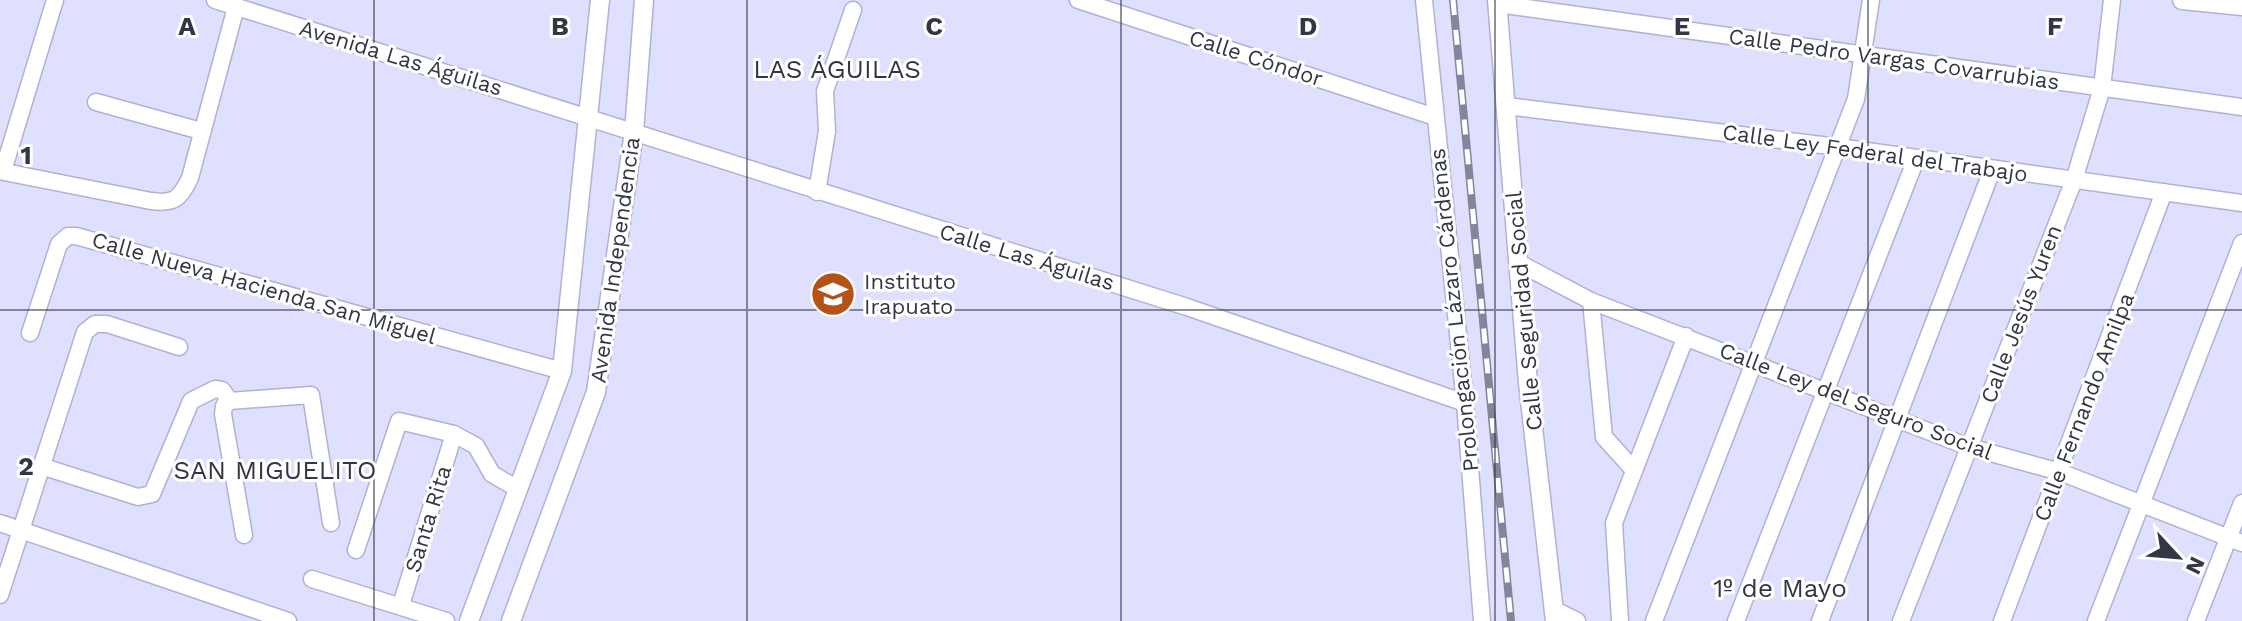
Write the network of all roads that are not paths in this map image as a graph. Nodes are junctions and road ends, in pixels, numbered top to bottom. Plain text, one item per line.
1 (55, 0) edge
2 (215, 0) edge
3 (600, 0) edge
4 (644, 0) edge
5 (1078, 0) edge
6 (1424, 0) edge
7 (1871, 0) edge
8 (2112, 0) edge
9 (2182, 0) edge
10 (1498, 2) edge
11 (2242, 6) edge
12 (236, 7) junction
13 (853, 10) dead end
14 (1861, 54) junction
15 (2102, 88) junction
16 (96, 102) dead end
17 (1507, 106) junction
18 (2242, 107) edge
19 (588, 116) junction
20 (1435, 117) junction
21 (201, 131) junction
22 (634, 132) junction
23 (1838, 147) junction
24 (1916, 159) junction
25 (1992, 170) junction
26 (2, 171) edge
27 (2074, 180) junction
28 (817, 192) junction
29 (2164, 192) junction
30 (2242, 203) edge
31 (2242, 243) edge
32 (1519, 263) junction
33 (1591, 301) junction
34 (30, 333) dead end
35 (1686, 336) junction
36 (179, 347) dead end
37 (1756, 362) junction
38 (562, 371) junction
39 (1826, 391) junction
40 (1465, 403) junction
41 (226, 408) junction
42 (1898, 419) junction
43 (454, 434) junction
44 (1969, 447) junction
45 (44, 467) junction
46 (1634, 470) junction
47 (2060, 472) junction
48 (518, 489) junction
49 (2242, 503) edge
50 (2142, 505) junction
51 (0, 523) edge
52 (331, 523) dead end
53 (23, 530) junction
54 (244, 535) dead end
55 (2235, 541) edge
56 (356, 550) dead end
57 (312, 579) dead end
58 (0, 595) edge
59 (401, 605) junction
60 (1554, 615) edge
61 (258, 616) edge
62 (288, 621) edge
63 (446, 621) edge
64 (469, 621) edge
65 (511, 621) edge
66 (1482, 621) edge
67 (1577, 621) edge
68 (1620, 621) edge
69 (1654, 621) edge
70 (1736, 621) edge
71 (1820, 621) edge
72 (1901, 621) edge
73 (2002, 621) edge
74 (2096, 621) edge
75 (2196, 621) edge

1 - 26 street
2 - 12 street, Avenida Las Águilas
3 - 19 street, Avenida Independencia
4 - 22 street, Avenida Independencia
5 - 20 street, Calle Cóndor
6 - 20 street, Prolongación Lázaro Cárdenas
7 - 14 street
8 - 15 street, Calle Jesús Yuren
9 - 11 street
10 - 14 street, Calle Pedro Vargas Covarrubias
10 - 17 street, Calle Seguridad Social
12 - 19 street, Avenida Las Águilas
12 - 21 street
13 - 28 street
14 - 15 street, Calle Pedro Vargas Covarrubias
14 - 23 street
15 - 18 street, Calle Pedro Vargas Covarrubias
15 - 27 street, Calle Jesús Yuren
16 - 21 street
17 - 23 street, Calle Ley Federal del Trabajo
17 - 32 street, Calle Seguridad Social
19 - 22 street, Calle Las Águilas
19 - 38 street, Avenida Independencia
20 - 40 street, Prolongación Lázaro Cárdenas
21 - 26 street
22 - 28 street, Calle Las Águilas
22 - 65 street, Avenida Independencia
23 - 24 street, Calle Ley Federal del Trabajo
23 - 37 street
24 - 25 street, Calle Ley Federal del Trabajo
24 - 39 street
25 - 27 street, Calle Ley Federal del Trabajo
25 - 42 street
27 - 29 street, Calle Ley Federal del Trabajo
27 - 44 street, Calle Jesús Yuren
28 - 40 street, Calle Las Águilas
29 - 30 street, Calle Ley Federal del Trabajo
29 - 47 street, Calle Fernando Amilpa
31 - 50 street
32 - 33 street, Calle Ley del Seguro Social
32 - 60 street, Calle Seguridad Social
33 - 35 street, Calle Ley del Seguro Social
33 - 46 street
34 - 38 street, Calle Nueva Hacienda San Miguel
35 - 37 street, Calle Ley del Seguro Social
35 - 46 street
36 - 45 street
37 - 39 street, Calle Ley del Seguro Social
37 - 69 street
38 - 48 street, Avenida Independencia
39 - 42 street, Calle Ley del Seguro Social
39 - 70 street
40 - 66 street, Prolongación Lázaro Cárdenas
41 - 45 street
41 - 52 street
41 - 54 street
42 - 44 street, Calle Ley del Seguro Social
42 - 71 street
43 - 48 street
43 - 56 street
43 - 59 street, Santa Rita
44 - 47 street, Calle Ley del Seguro Social
44 - 72 street, Calle Jesús Yuren
45 - 53 street
46 - 68 street
47 - 50 street, Calle Ley del Seguro Social
47 - 73 street, Calle Fernando Amilpa
48 - 64 street, Avenida Independencia
49 - 55 street
50 - 55 street, Calle Ley del Seguro Social
50 - 74 street
51 - 53 street
53 - 58 street
53 - 61 street
55 - 75 street
57 - 59 street
59 - 63 street
60 - 67 street
61 - 62 street

